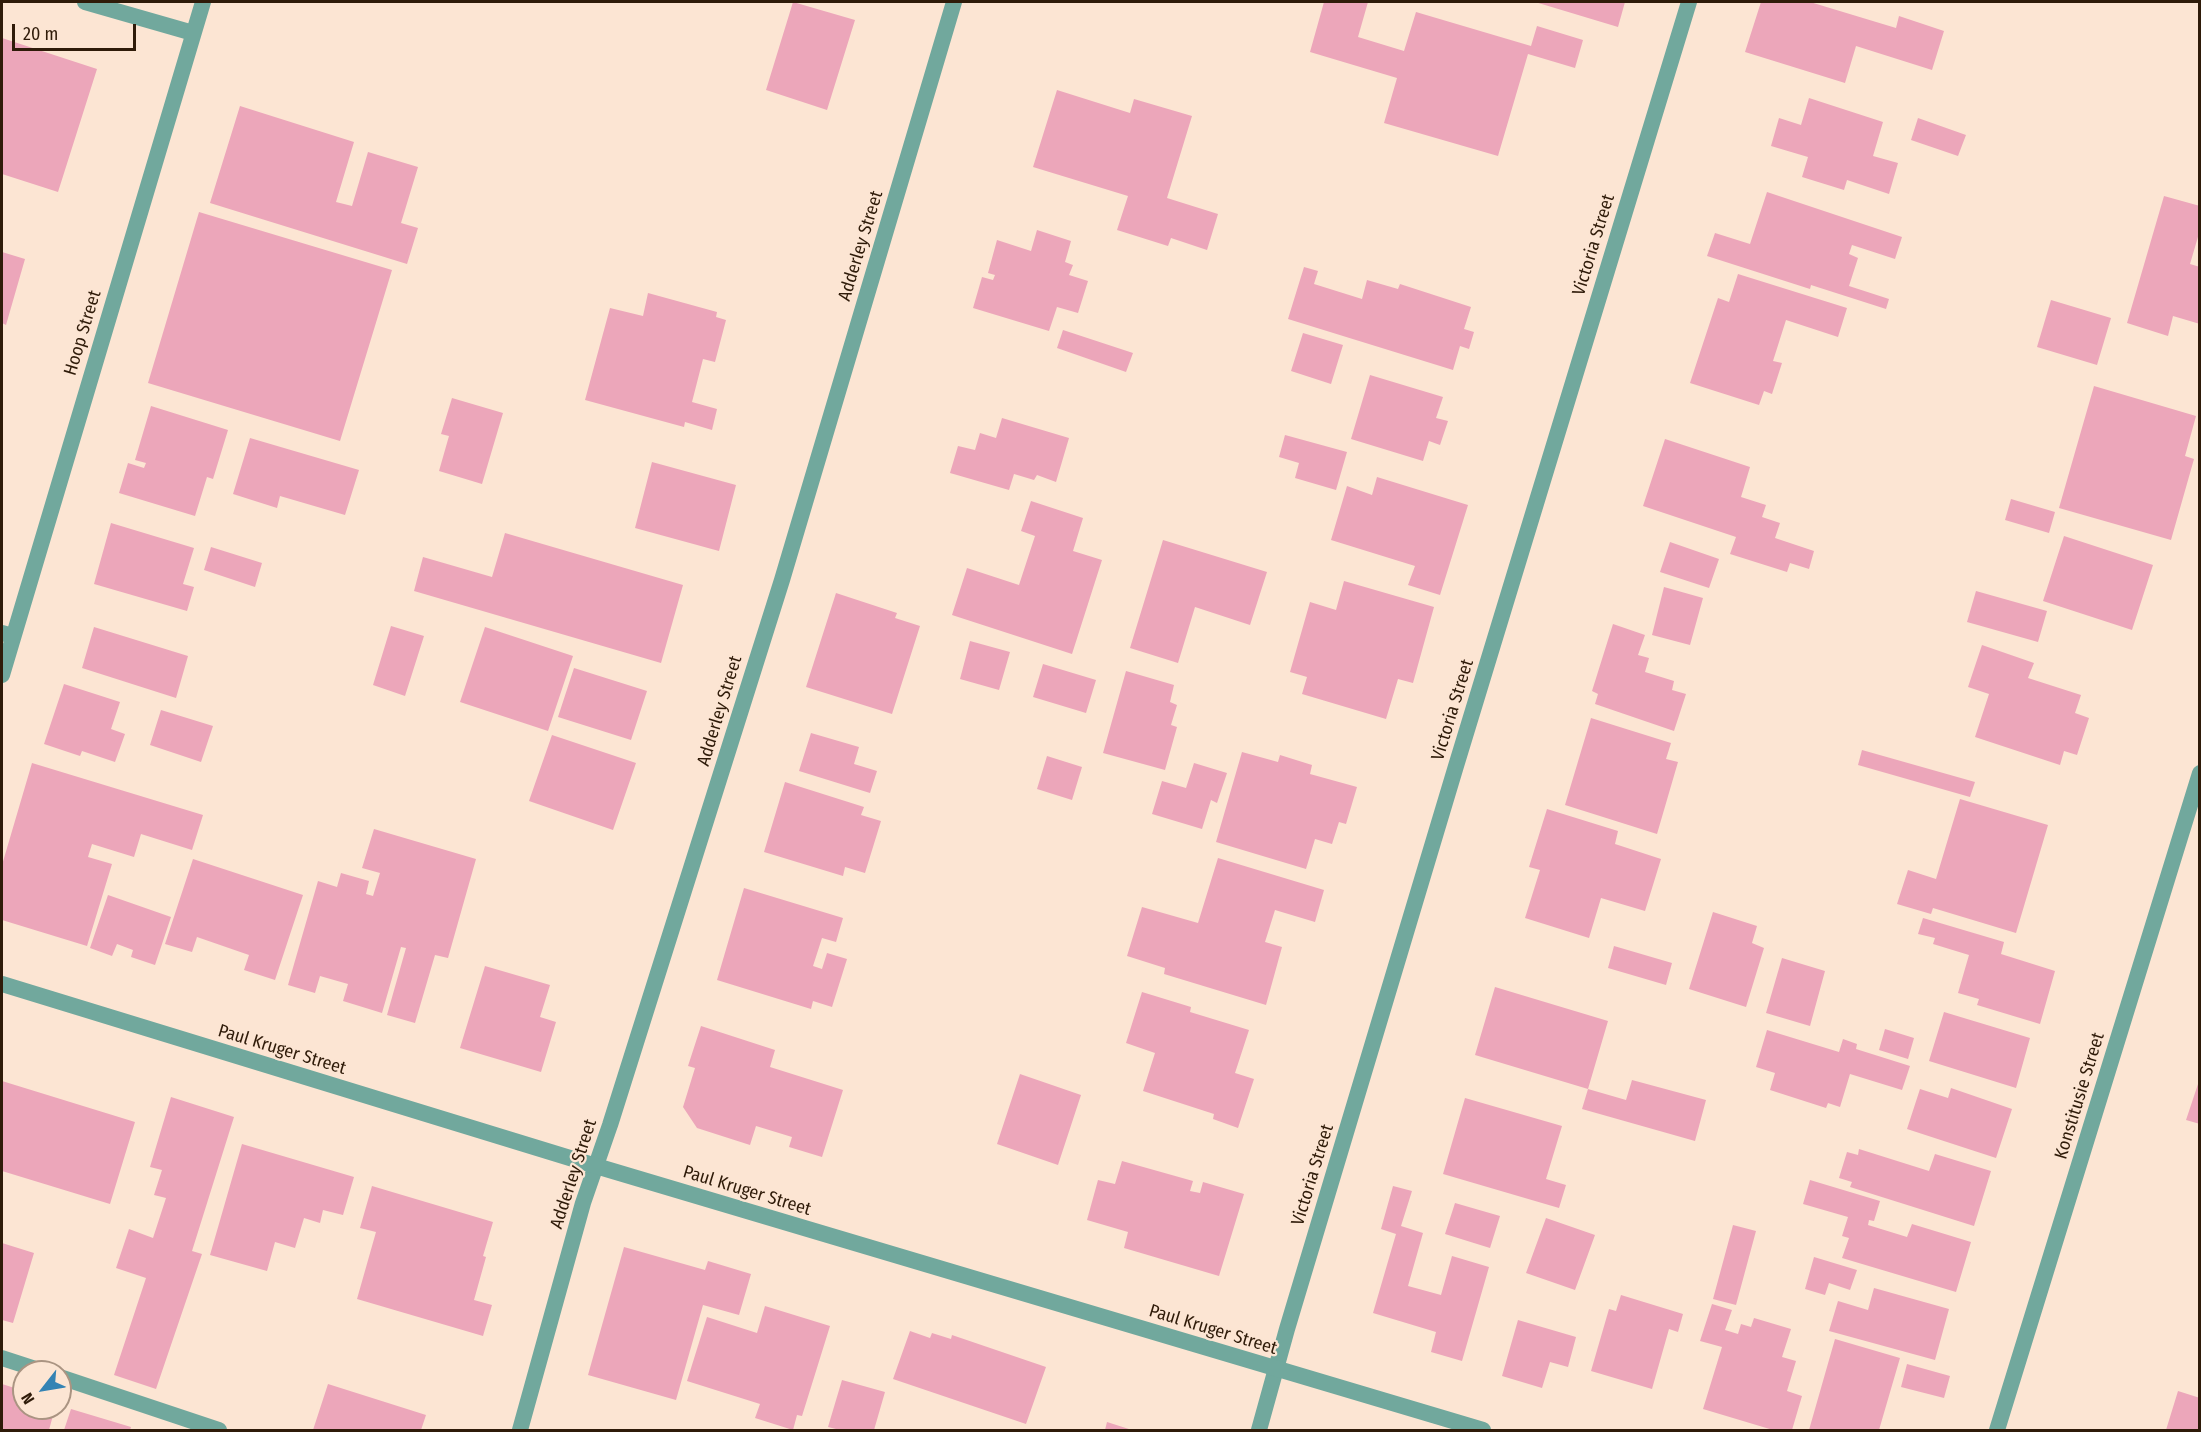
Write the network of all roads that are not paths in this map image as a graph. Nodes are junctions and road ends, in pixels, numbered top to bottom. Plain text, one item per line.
1 (85, 2) edge
2 (203, 2) edge
3 (954, 2) edge
4 (1689, 2) edge
5 (193, 33) junction
6 (7, 634) edge
7 (2, 675) edge
8 (2199, 772) edge
9 (2, 984) edge
10 (596, 1166) junction
11 (1276, 1370) junction
12 (72, 1381) edge
13 (219, 1431) edge
14 (520, 1431) edge
15 (1258, 1431) edge
16 (1483, 1431) edge
17 (1997, 1431) edge

1 - 5 street
2 - 5 street, Hoop Street
3 - 10 street, Adderley Street
4 - 11 street, Victoria Street
5 - 6 street, Hoop Street
6 - 7 street, Hoop Street
8 - 17 street, Konstitusie Street
9 - 10 street, Paul Kruger Street
10 - 11 street, Paul Kruger Street
10 - 14 street, Adderley Street
11 - 15 street, Victoria Street
11 - 16 street, Paul Kruger Street
12 - 13 street

